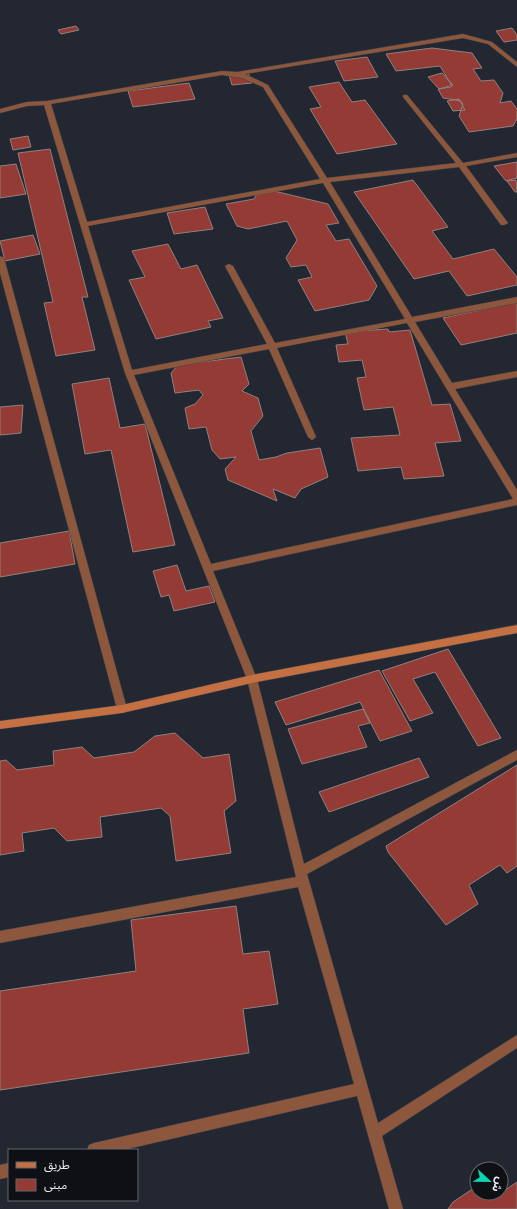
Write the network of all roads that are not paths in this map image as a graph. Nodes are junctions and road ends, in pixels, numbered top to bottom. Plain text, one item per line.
1 (517, 65) edge
2 (236, 73) junction
3 (404, 96) dead end
4 (47, 103) junction
5 (0, 111) edge
6 (517, 155) edge
7 (461, 165) junction
8 (325, 180) junction
9 (504, 223) dead end
10 (84, 225) junction
11 (0, 258) edge
12 (229, 266) dead end
13 (517, 300) edge
14 (408, 320) junction
15 (272, 346) junction
16 (129, 373) junction
17 (517, 374) edge
18 (449, 387) junction
19 (312, 437) dead end
20 (517, 498) edge
21 (517, 502) edge
22 (208, 568) junction
23 (516, 629) edge
24 (252, 679) junction
25 (122, 709) junction
26 (0, 725) edge
27 (517, 755) edge
28 (301, 877) junction
29 (0, 937) edge
30 (517, 1041) edge
31 (361, 1089) junction
32 (374, 1133) junction
33 (98, 1149) edge
34 (396, 1209) edge

1 - 2 street
2 - 4 street
2 - 8 street
3 - 7 street
4 - 5 street
4 - 10 street
6 - 7 street
7 - 8 street
7 - 9 street
8 - 10 street
8 - 14 street
10 - 16 street
11 - 25 street
12 - 15 street
13 - 14 street
14 - 15 street
14 - 18 street
15 - 16 street
15 - 19 street
16 - 22 street
17 - 18 street
18 - 20 street
21 - 22 street
22 - 24 street
23 - 24 main road
24 - 25 main road
24 - 28 street
25 - 26 main road
27 - 28 street
28 - 29 street
28 - 31 street
30 - 32 street
31 - 32 street
31 - 33 street
32 - 34 street

